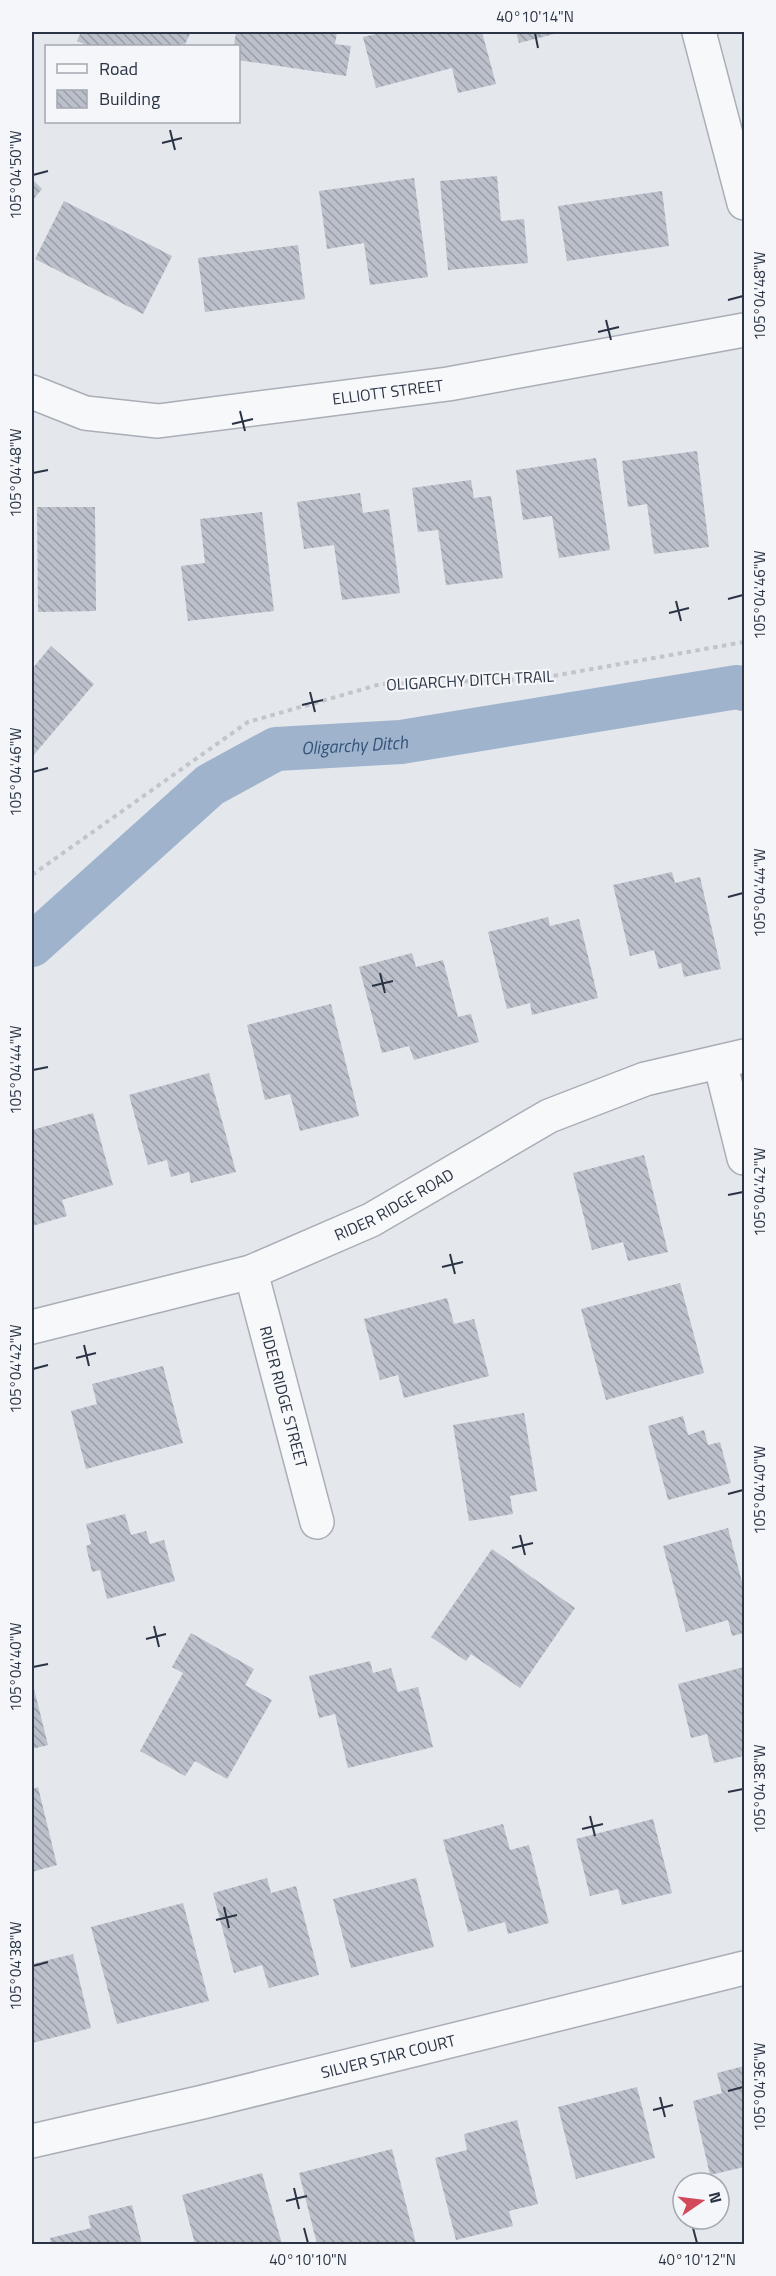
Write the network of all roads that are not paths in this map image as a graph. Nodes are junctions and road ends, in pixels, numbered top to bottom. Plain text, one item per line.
1 (699, 32) edge
2 (744, 203) edge
3 (744, 330) edge
4 (32, 392) edge
5 (732, 1059) edge
6 (744, 1158) edge
7 (251, 1272) junction
8 (32, 1327) edge
9 (317, 1522) dead end
10 (744, 1968) edge
11 (32, 2141) edge

1 - 2 street
3 - 4 street, ELLIOTT STREET
5 - 6 street
5 - 7 street, RIDER RIDGE ROAD
7 - 8 street, RIDER RIDGE ROAD
7 - 9 street, RIDER RIDGE STREET
10 - 11 street, SILVER STAR COURT

